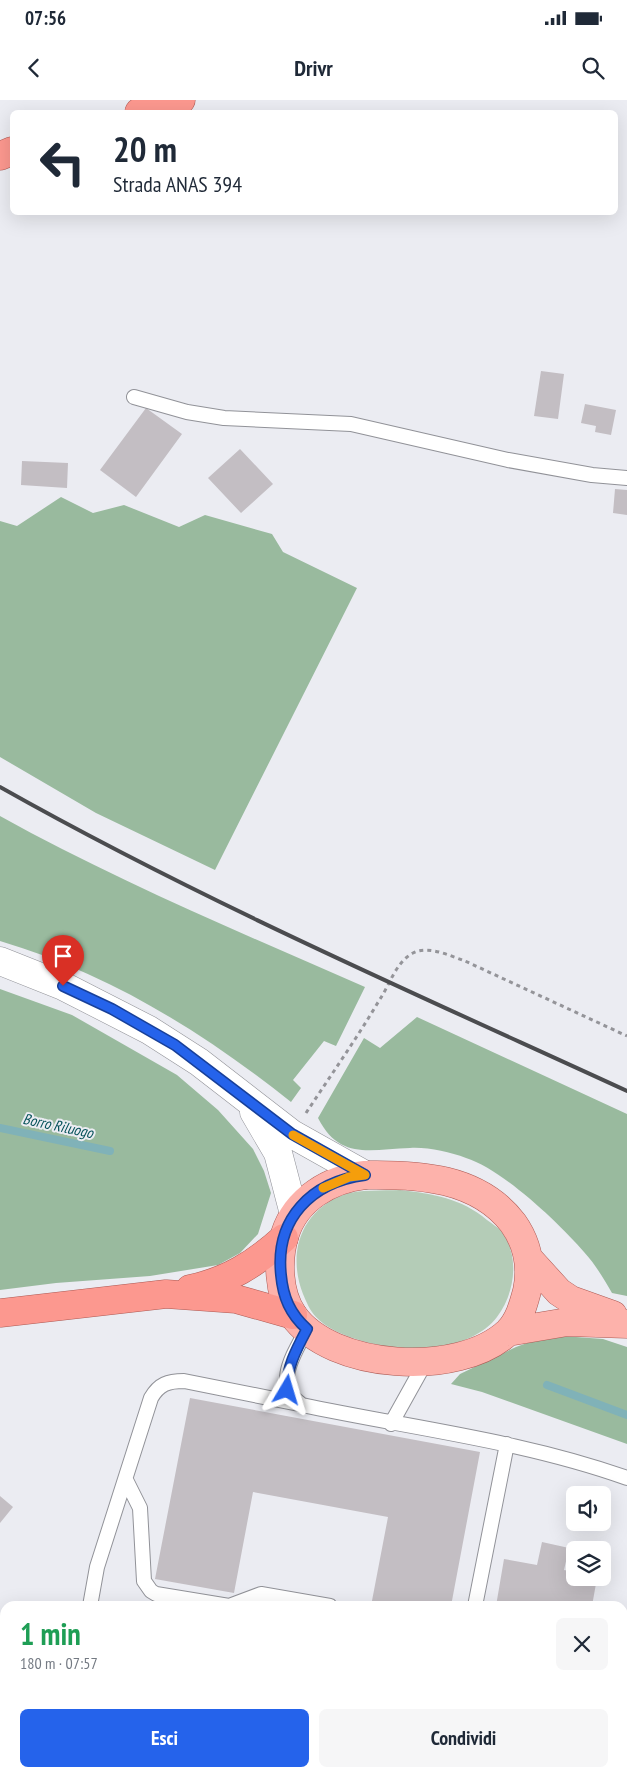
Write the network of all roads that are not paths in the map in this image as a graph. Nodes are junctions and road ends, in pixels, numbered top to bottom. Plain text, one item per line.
1 (181, 100) edge
2 (146, 110) edge
3 (134, 397) dead end
4 (627, 478) edge
5 (0, 961) edge
6 (237, 1091) junction
7 (365, 1175) junction
8 (289, 1226) junction
9 (529, 1259) junction
10 (166, 1294) junction
11 (0, 1313) edge
12 (627, 1319) edge
13 (300, 1322) junction
14 (627, 1324) edge
15 (508, 1332) junction
16 (425, 1363) junction
17 (302, 1405) junction
18 (391, 1424) junction
19 (507, 1444) junction
20 (627, 1478) edge
21 (126, 1480) junction
22 (91, 1601) edge
23 (197, 1601) edge
24 (242, 1601) edge
25 (301, 1601) edge
26 (477, 1601) edge

1 - 2 highway
3 - 4 lane
5 - 6 main road
6 - 7 main road
6 - 8 main road
7 - 8 main road
7 - 9 main road
8 - 10 highway
8 - 13 main road
9 - 12 main road
9 - 15 main road
10 - 11 highway
10 - 13 highway
13 - 16 main road
13 - 17 lane
14 - 15 main road
15 - 16 main road
16 - 18 lane
17 - 18 lane
17 - 21 lane
18 - 19 lane
19 - 20 lane
19 - 26 lane
21 - 22 lane
21 - 23 lane
24 - 25 lane

